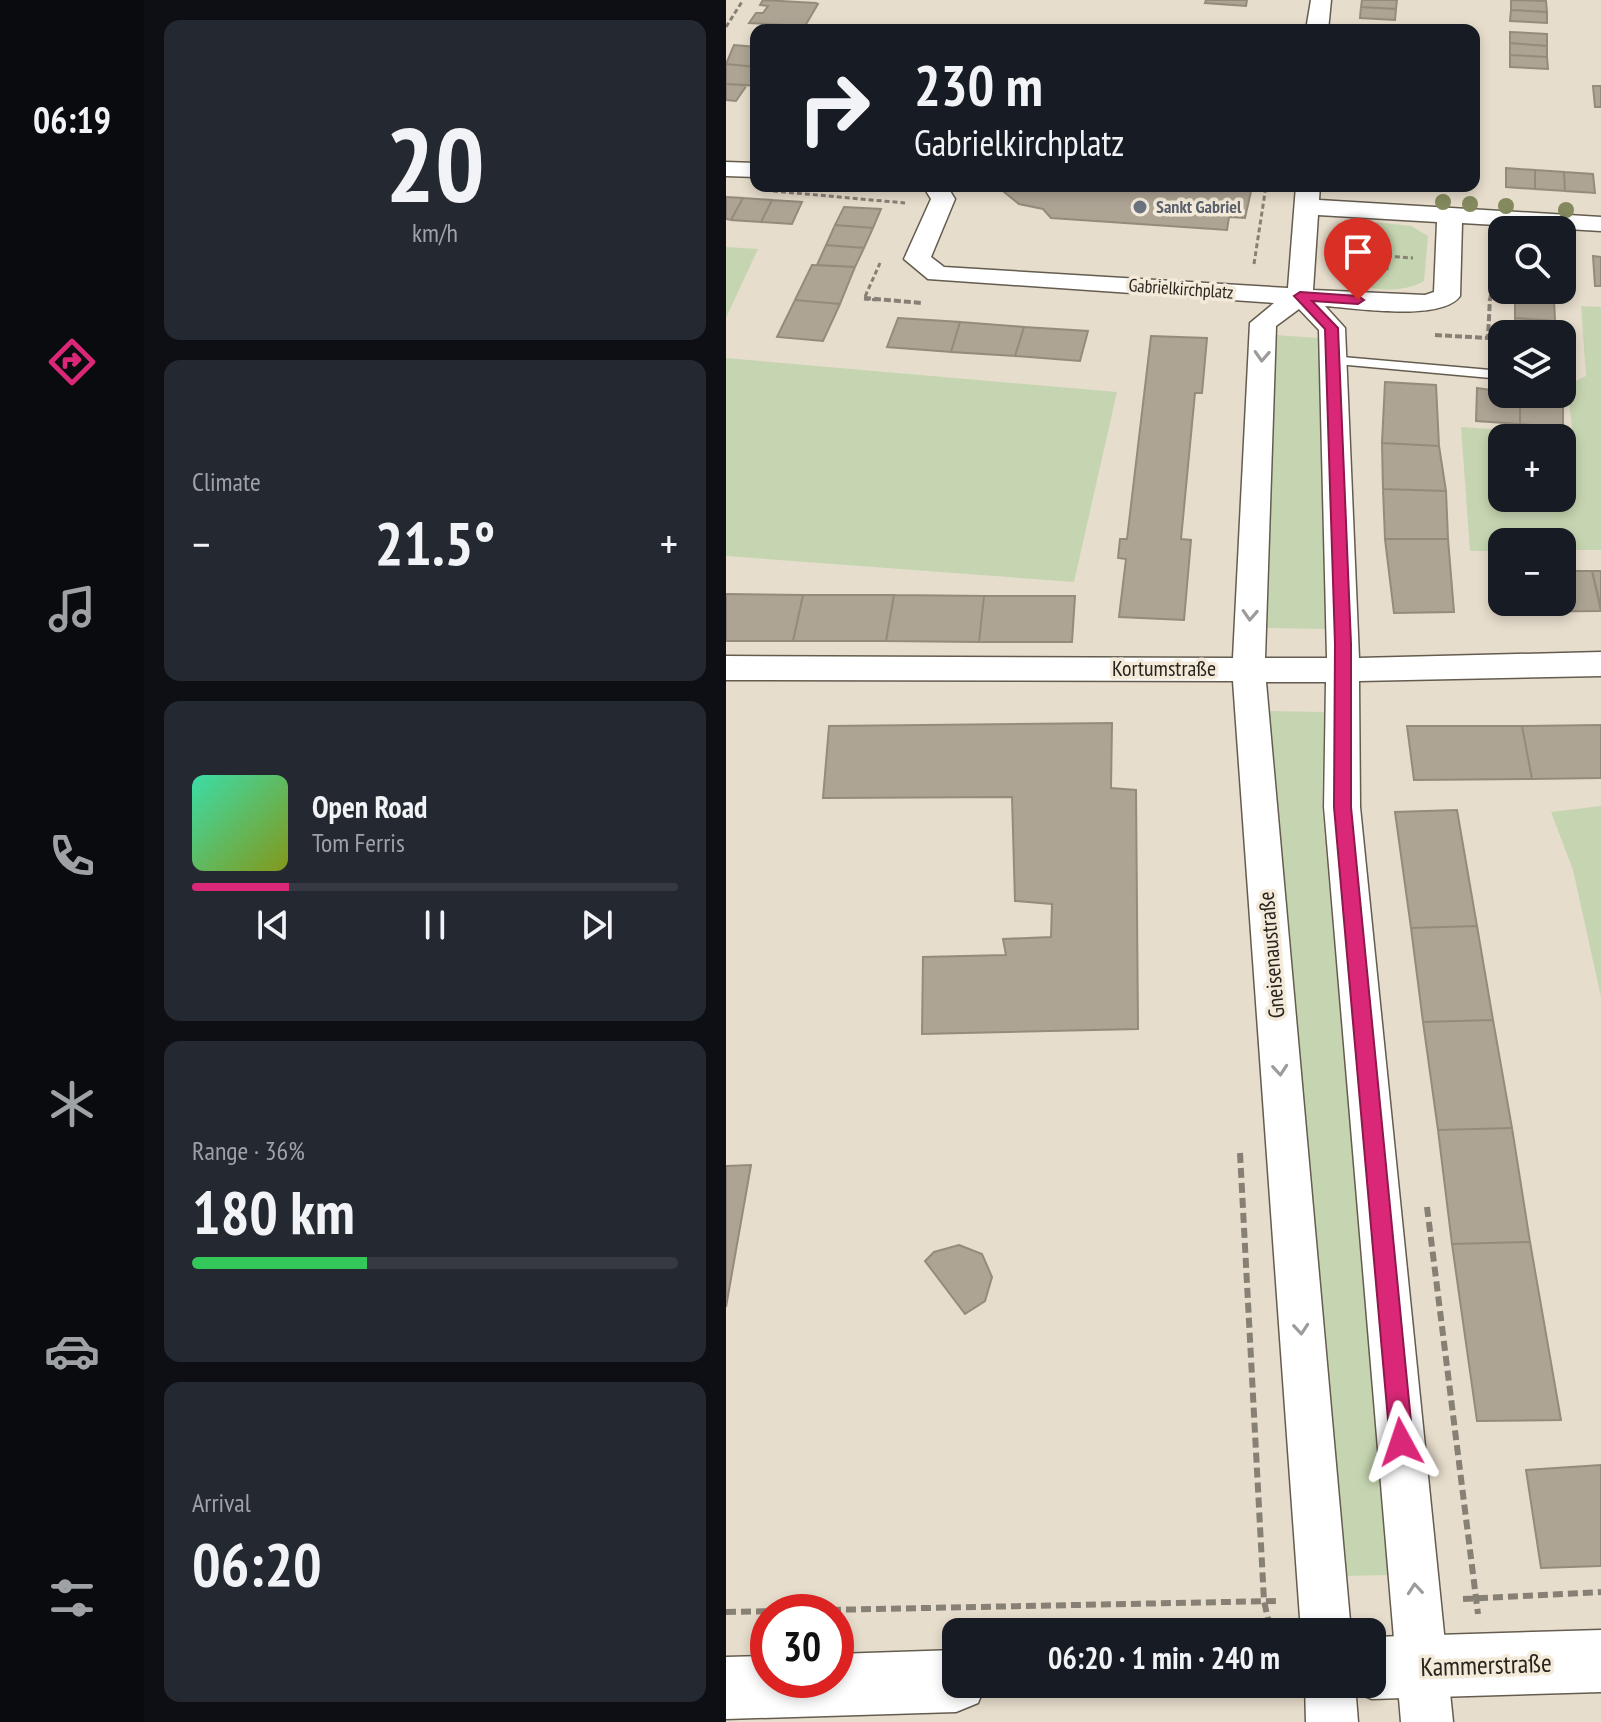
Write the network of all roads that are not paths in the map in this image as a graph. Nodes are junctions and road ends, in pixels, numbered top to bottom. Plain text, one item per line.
1 (1321, 0) edge
2 (1318, 24) edge
3 (726, 169) edge
4 (750, 170) edge
5 (939, 192) edge
6 (1308, 197) edge
7 (1450, 215) junction
8 (1601, 224) edge
9 (1300, 296) junction
10 (1331, 360) junction
11 (1488, 374) edge
12 (1601, 664) edge
13 (726, 668) edge
14 (1249, 669) junction
15 (1343, 670) junction
16 (1324, 1616) edge
17 (1601, 1661) edge
18 (942, 1681) edge
19 (1407, 1686) edge
20 (726, 1688) edge
21 (1331, 1698) edge
22 (1332, 1722) edge

1 - 2 street
3 - 4 street
5 - 9 street, Gabrielkirchplatz
6 - 7 street
6 - 9 street
7 - 8 street
7 - 9 street, Gabrielkirchplatz
9 - 10 street
9 -> 14 street, Gneisenaustraße
10 - 11 lane
10 - 15 street
12 - 15 street, Kortumstraße
13 - 14 street, Kortumstraße
14 - 15 street, Kortumstraße
14 -> 16 street, Gneisenaustraße
19 -> 15 street
17 - 19 street, Kammerstraße
18 - 20 street
21 - 22 street

